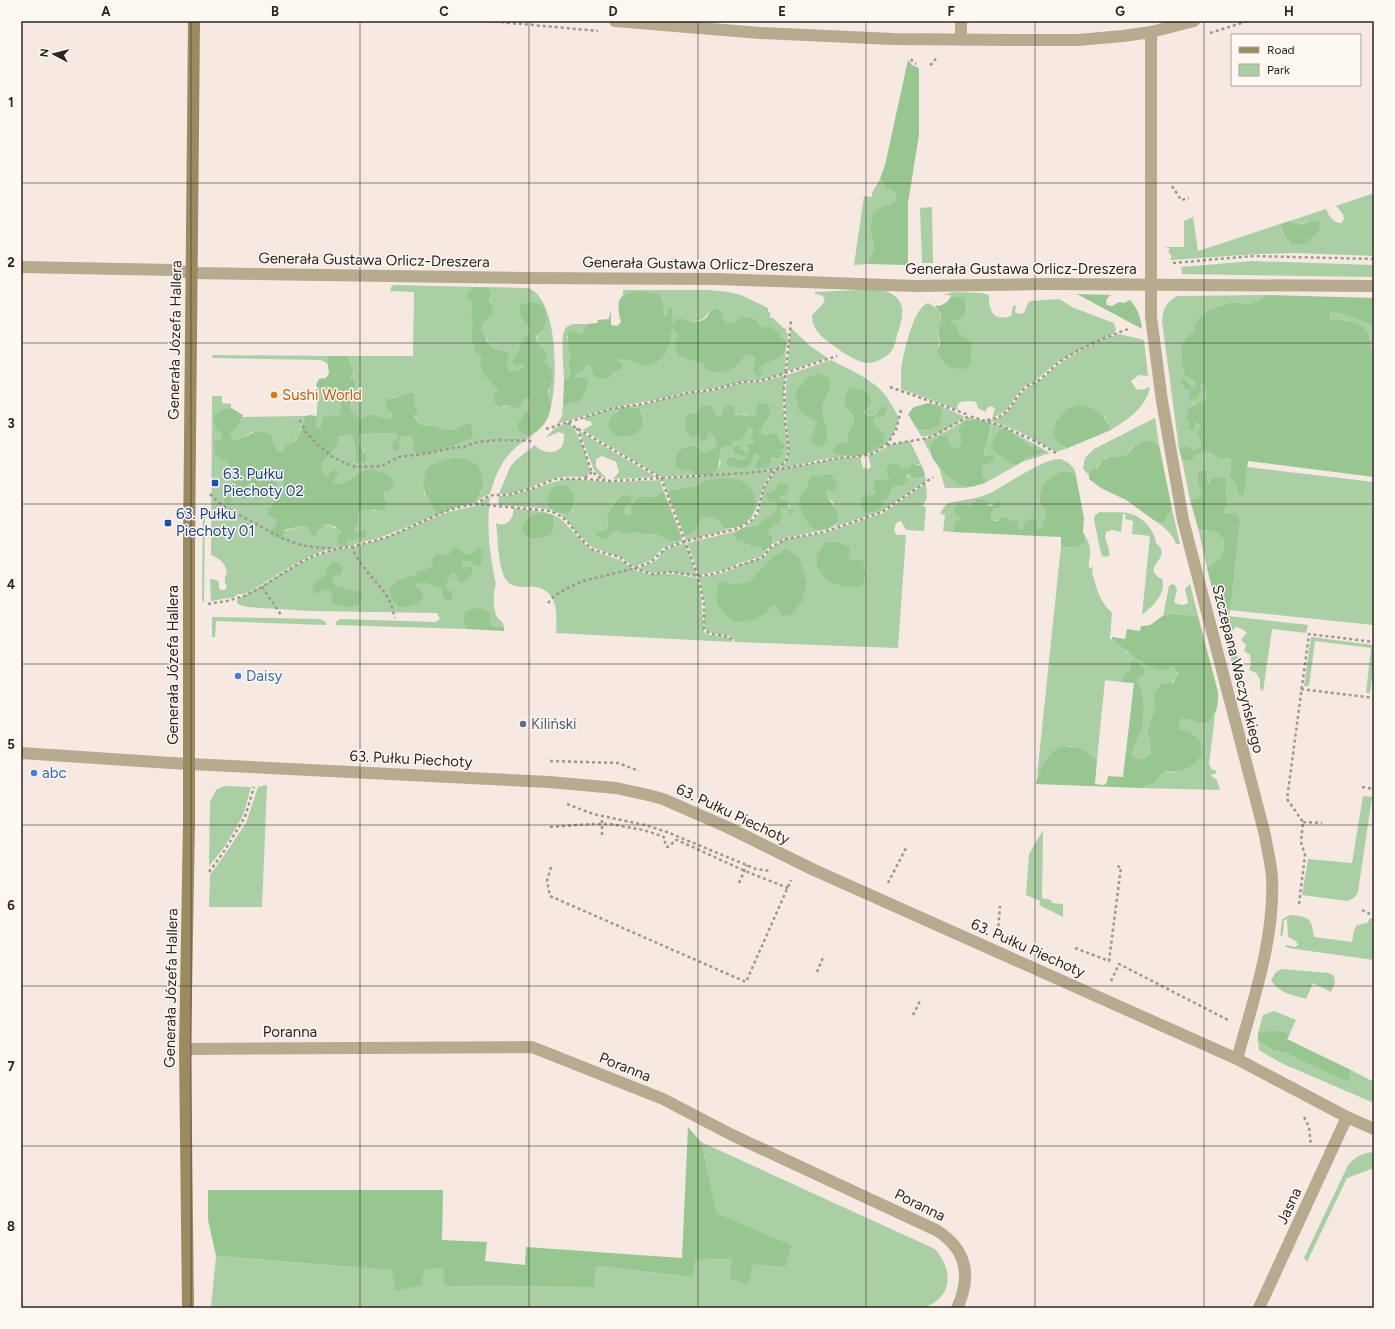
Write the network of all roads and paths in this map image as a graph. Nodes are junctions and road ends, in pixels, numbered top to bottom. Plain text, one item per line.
1 (194, 21) edge
2 (615, 21) edge
3 (961, 21) edge
4 (1194, 21) edge
5 (1248, 21) edge
6 (1151, 32) junction
7 (1204, 34) dead end
8 (961, 40) junction
9 (1374, 259) edge
10 (1151, 265) junction
11 (21, 267) edge
12 (192, 273) junction
13 (1150, 285) junction
14 (1374, 286) edge
15 (791, 321) dead end
16 (1128, 329) dead end
17 (837, 356) dead end
18 (786, 373) junction
19 (890, 387) dead end
20 (901, 410) dead end
21 (969, 416) junction
22 (300, 420) dead end
23 (984, 420) junction
24 (568, 423) junction
25 (576, 428) junction
26 (546, 429) dead end
27 (532, 441) dead end
28 (883, 447) junction
29 (1058, 454) dead end
30 (591, 470) junction
31 (778, 470) junction
32 (933, 477) dead end
33 (661, 478) junction
34 (585, 479) junction
35 (606, 480) junction
36 (208, 492) dead end
37 (475, 504) junction
38 (685, 542) junction
39 (352, 546) junction
40 (339, 548) junction
41 (634, 568) junction
42 (698, 576) junction
43 (262, 587) junction
44 (548, 603) dead end
45 (207, 604) dead end
46 (281, 615) dead end
47 (395, 618) dead end
48 (734, 642) dead end
49 (1374, 642) edge
50 (1301, 689) junction
51 (1374, 698) edge
52 (21, 753) edge
53 (189, 764) junction
54 (256, 783) dead end
55 (1362, 787) dead end
56 (1374, 789) edge
57 (561, 802) dead end
58 (602, 816) junction
59 (1303, 822) junction
60 (602, 823) junction
61 (1322, 824) dead end
62 (550, 827) dead end
63 (602, 835) dead end
64 (906, 848) dead end
65 (747, 865) junction
66 (1115, 866) dead end
67 (551, 867) dead end
68 (745, 871) junction
69 (773, 871) dead end
70 (206, 875) dead end
71 (792, 878) dead end
72 (739, 883) dead end
73 (788, 888) junction
74 (879, 899) junction
75 (1299, 904) dead end
76 (1362, 910) dead end
77 (1374, 916) edge
78 (1075, 948) dead end
79 (824, 955) dead end
80 (817, 972) dead end
81 (1110, 986) dead end
82 (920, 999) dead end
83 (913, 1015) dead end
84 (1230, 1020) dead end
85 (185, 1049) junction
86 (1237, 1059) junction
87 (1302, 1113) dead end
88 (1346, 1116) junction
89 (1374, 1129) edge
90 (1309, 1151) dead end
91 (188, 1308) edge
92 (957, 1308) edge
93 (1259, 1308) edge

1 - 12 street, Generała Józefa Hallera
2 - 8 street
3 - 8 street
4 - 6 street
5 - 7 path
6 - 8 street
6 - 10 street, Szczepana Waczyńskiego
9 - 10 path
10 - 13 street, Szczepana Waczyńskiego
11 - 12 street, Generała Gustawa Orlicz-Dreszera
12 - 13 street, Generała Gustawa Orlicz-Dreszera
12 - 53 street, Generała Józefa Hallera
13 - 14 street, Generała Gustawa Orlicz-Dreszera
13 - 86 street, Szczepana Waczyńskiego
15 - 18 path
16 - 23 path
17 - 18 path
18 - 24 path
18 - 31 path
19 - 21 path
20 - 28 path
21 - 23 path
21 - 28 path
22 - 27 path
23 - 29 path
24 - 25 path
24 - 26 path
25 - 30 path
25 - 33 path
28 - 31 path
30 - 34 path
30 - 35 path
31 - 33 path
31 - 38 path
32 - 42 path
33 - 35 path
33 - 38 path
34 - 35 path
34 - 37 path
36 - 40 path
37 - 39 path
37 - 41 path
38 - 41 path
38 - 42 path
39 - 40 path
39 - 47 path
40 - 43 path
41 - 42 path
41 - 44 path
42 - 48 path
43 - 45 path
43 - 46 path
49 - 50 path
50 - 51 path
50 - 59 path
52 - 53 street, 63. Pułku Piechoty
53 - 74 street, 63. Pułku Piechoty
53 - 85 street, Generała Józefa Hallera
54 - 70 path
55 - 56 path
57 - 58 path
58 - 60 path
58 - 65 path
59 - 61 path
59 - 75 path
60 - 62 path
60 - 63 path
60 - 68 path
64 - 74 path
65 - 68 path
65 - 69 path
66 - 78 path
67 - 73 path
68 - 72 path
68 - 73 path
71 - 73 path
74 - 86 street, 63. Pułku Piechoty
76 - 77 path
79 - 80 path
81 - 84 path
82 - 83 path
85 - 91 street, Generała Józefa Hallera
85 - 92 street, Poranna
86 - 88 street, 63. Pułku Piechoty
87 - 90 path
88 - 89 street, 63. Pułku Piechoty
88 - 93 street, Jasna

